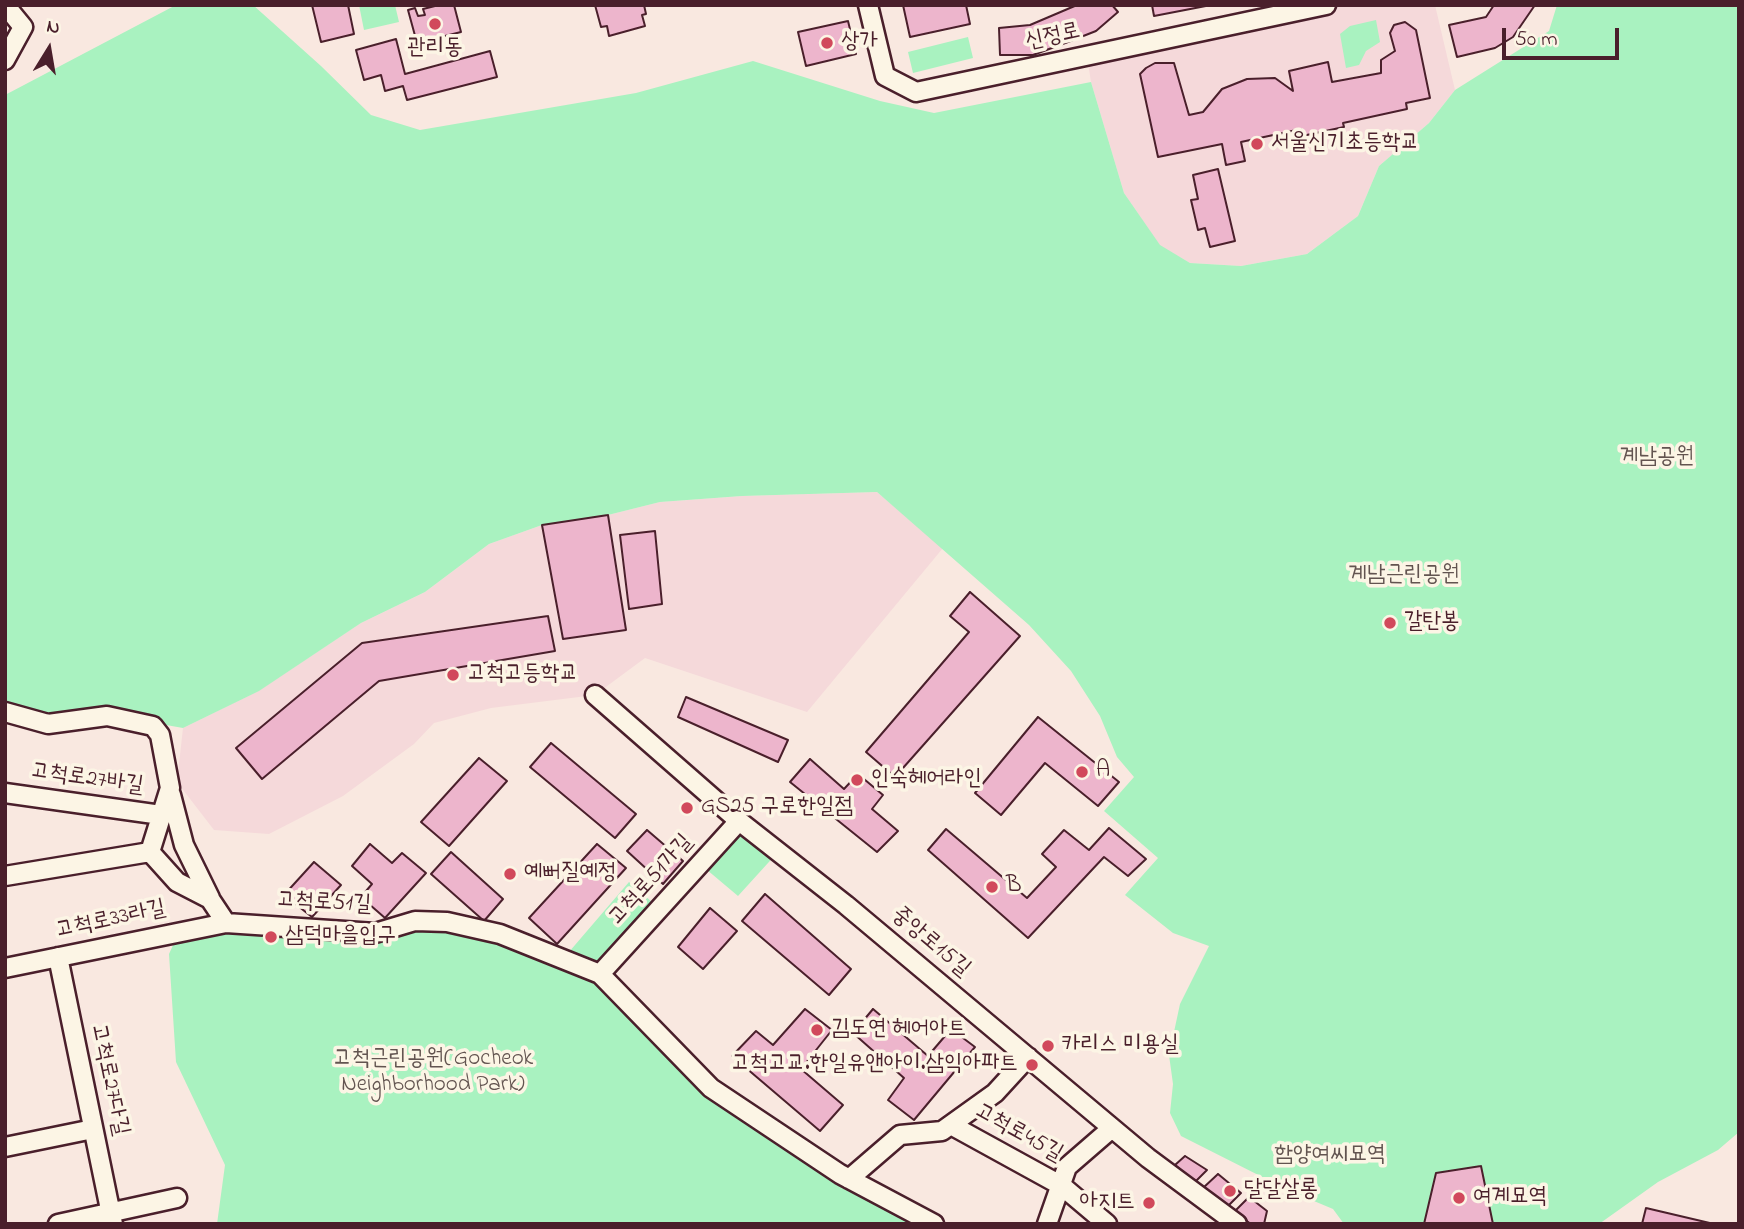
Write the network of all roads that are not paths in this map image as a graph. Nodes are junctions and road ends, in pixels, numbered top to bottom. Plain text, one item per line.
1 (5, 5) edge
2 (868, 5) edge
3 (1326, 5) edge
4 (1304, 8) edge
5 (5, 61) edge
6 (595, 695) dead end
7 (5, 712) edge
8 (170, 788) junction
9 (5, 793) edge
10 (161, 815) junction
11 (739, 821) junction
12 (150, 852) junction
13 (5, 876) edge
14 (211, 899) junction
15 (226, 923) junction
16 (58, 957) junction
17 (5, 968) edge
18 (600, 974) junction
19 (1028, 1057) junction
20 (951, 1125) junction
21 (1112, 1128) junction
22 (93, 1129) junction
23 (5, 1147) edge
24 (849, 1179) junction
25 (1062, 1186) junction
26 (177, 1198) dead end
27 (112, 1219) edge
28 (58, 1224) edge
29 (934, 1224) edge
30 (1048, 1224) edge
31 (1107, 1224) edge
32 (1237, 1224) edge

1 - 5 street
2 - 4 street, 신정로
3 - 4 street, 신정로
6 - 11 street, 중앙로15길
7 - 8 street
8 - 10 street
8 - 14 street
9 - 10 street, 고척로27바길
10 - 12 street
11 - 18 street, 고척로51가길
11 - 19 street, 중앙로15길
12 - 13 street
12 - 14 street
14 - 15 street
15 - 16 street, 고척로33라길
15 - 18 street, 고척로51길
16 - 17 street, 고척로33라길
16 - 22 street, 고척로27다길
18 - 24 street, 고척로51길
19 - 20 street
19 - 21 street, 중앙로15길
20 - 24 street
20 - 25 street, 고척로45길
21 - 25 street, 고척로45길
21 - 32 street, 중앙로15길
22 - 23 street
22 - 27 street, 고척로27다길
24 - 29 street, 고척로51길
25 - 30 street, 고척로45길
25 - 31 street
26 - 27 street
27 - 28 street

